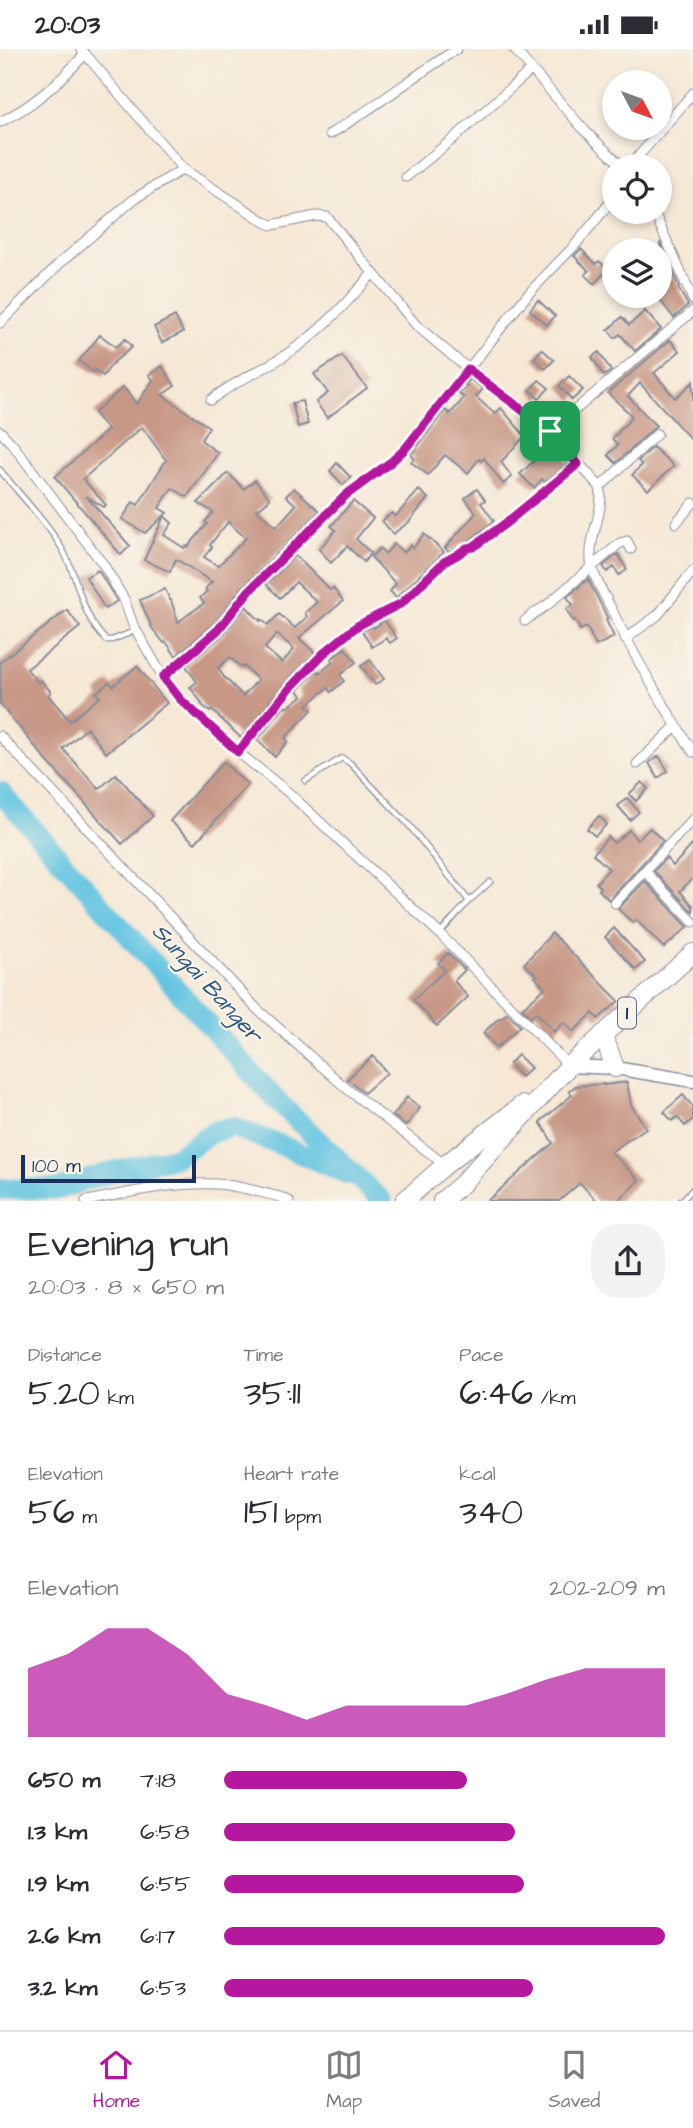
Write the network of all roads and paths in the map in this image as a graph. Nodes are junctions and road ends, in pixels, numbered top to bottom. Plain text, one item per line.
1 (457, 49) edge
2 (514, 49) edge
3 (82, 52) edge
4 (531, 70) junction
5 (693, 93) edge
6 (0, 122) edge
7 (330, 134) dead end
8 (609, 154) edge
9 (640, 154) edge
10 (183, 169) junction
11 (406, 177) dead end
12 (602, 213) edge
13 (660, 224) edge
14 (373, 273) junction
15 (689, 277) edge
16 (693, 300) edge
17 (693, 311) edge
18 (0, 323) edge
19 (468, 369) junction
20 (211, 400) dead end
21 (0, 431) edge
22 (550, 431) junction
23 (657, 434) dead end
24 (578, 464) junction
25 (0, 470) edge
26 (600, 487) junction
27 (693, 503) edge
28 (676, 523) dead end
29 (631, 549) dead end
30 (592, 566) junction
31 (693, 571) edge
32 (525, 621) dead end
33 (136, 631) junction
34 (625, 639) junction
35 (163, 677) junction
36 (676, 726) junction
37 (0, 736) edge
38 (238, 752) junction
39 (693, 752) edge
40 (637, 764) dead end
41 (305, 781) dead end
42 (693, 819) edge
43 (645, 871) junction
44 (490, 882) dead end
45 (469, 901) junction
46 (615, 903) dead end
47 (693, 922) edge
48 (440, 934) junction
49 (693, 953) edge
50 (603, 1034) junction
51 (615, 1068) junction
52 (565, 1070) junction
53 (693, 1081) edge
54 (444, 1165) junction
55 (693, 1189) edge
56 (86, 1201) edge
57 (289, 1201) edge
58 (404, 1201) edge
59 (442, 1201) edge
60 (681, 1201) edge

1 - 7 street
2 - 4 street
3 - 6 street
3 - 10 street
4 - 8 street
4 - 11 street
5 - 9 street
10 - 14 street
10 - 18 street
12 - 19 street
13 - 15 street
14 - 19 street
14 - 20 street
15 - 16 street
17 - 22 street
19 - 22 street
19 - 35 street
21 - 33 street
22 - 24 street
23 - 26 street
24 - 26 street
24 - 38 street
25 - 33 lane
26 - 30 street
27 - 28 street
29 - 30 street
30 - 32 street
30 - 34 street
31 - 34 street
33 - 35 street
34 - 36 street
35 - 38 street
36 - 39 street
36 - 40 street
37 - 54 street
38 - 48 street
41 - 45 lane
42 - 43 street
43 - 46 street
43 - 47 street
44 - 45 lane
45 - 48 lane
48 - 52 street
49 - 50 highway, 1
50 - 51 highway
50 - 52 highway, 1
51 - 52 street
51 - 53 street
52 - 54 highway, 1
52 - 59 highway, 1
54 - 58 highway, 1
55 - 60 lane
56 - 57 street

